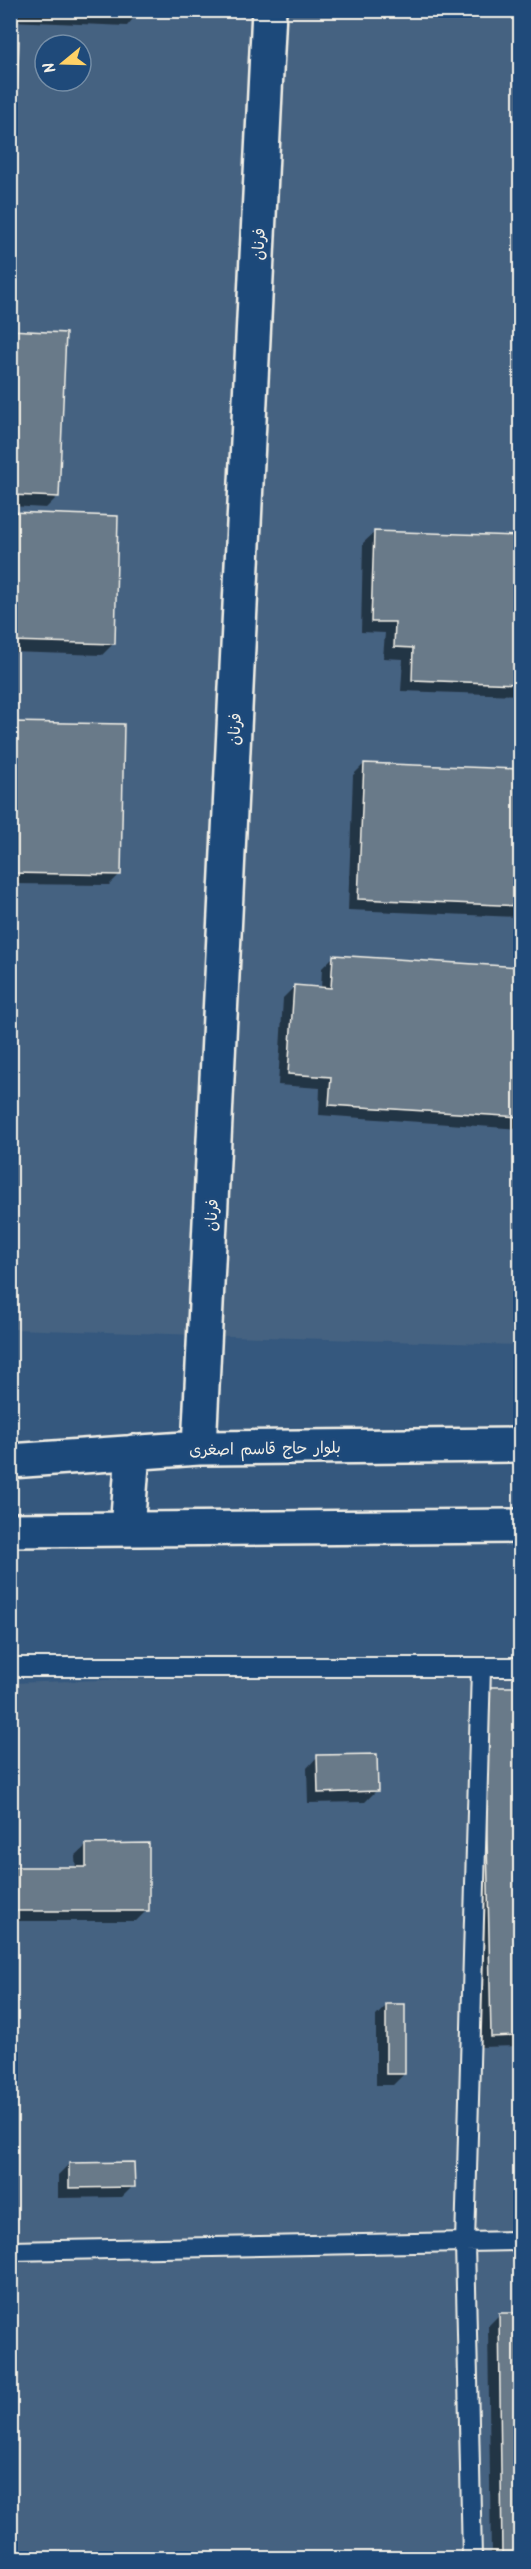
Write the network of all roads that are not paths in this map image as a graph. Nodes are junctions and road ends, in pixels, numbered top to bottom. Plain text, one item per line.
1 (269, 10) edge
2 (520, 1445) edge
3 (200, 1448) junction
4 (133, 1452) junction
5 (10, 1461) edge
6 (520, 1526) edge
7 (127, 1529) junction
8 (10, 1530) edge
9 (10, 1667) edge
10 (520, 1667) edge
11 (481, 1668) junction
12 (520, 2241) edge
13 (465, 2243) junction
14 (10, 2251) edge
15 (472, 2559) edge

1 - 3 street, فرنان
2 - 3 street, بلوار حاج قاسم اصغری
3 - 4 street, بلوار حاج قاسم اصغری
4 - 5 street, بلوار حاج قاسم اصغری
4 - 7 street
6 - 7 street
7 - 8 street
9 - 11 lane
10 - 11 lane
11 - 13 lane
12 - 13 lane
13 - 14 lane
13 - 15 lane

